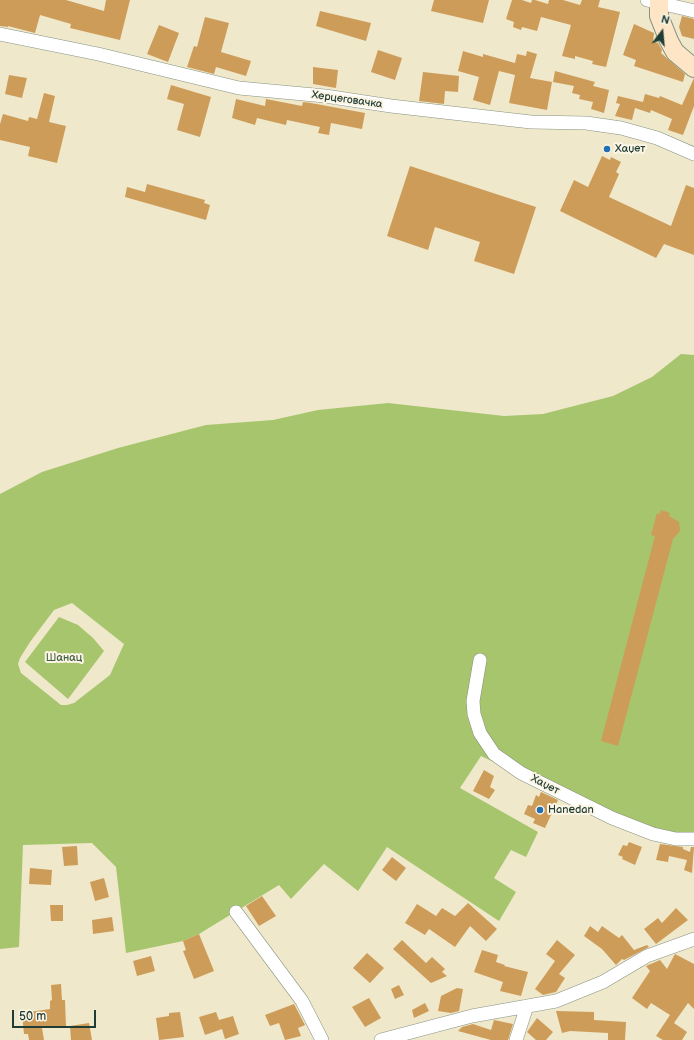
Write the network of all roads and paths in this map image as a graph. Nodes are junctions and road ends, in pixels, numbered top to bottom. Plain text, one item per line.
1 (655, 1) edge
2 (694, 11) edge
3 (0, 34) edge
4 (694, 68) edge
5 (694, 154) edge
6 (480, 660) dead end
7 (694, 839) edge
8 (236, 912) dead end
9 (694, 939) edge
10 (527, 1006) junction
11 (322, 1040) edge
12 (380, 1040) edge
13 (516, 1040) edge

1 - 2 street
1 - 4 street
3 - 5 street, Херцеговачка
6 - 7 street, Хаџет
8 - 11 street
9 - 10 street
10 - 12 street
10 - 13 street

